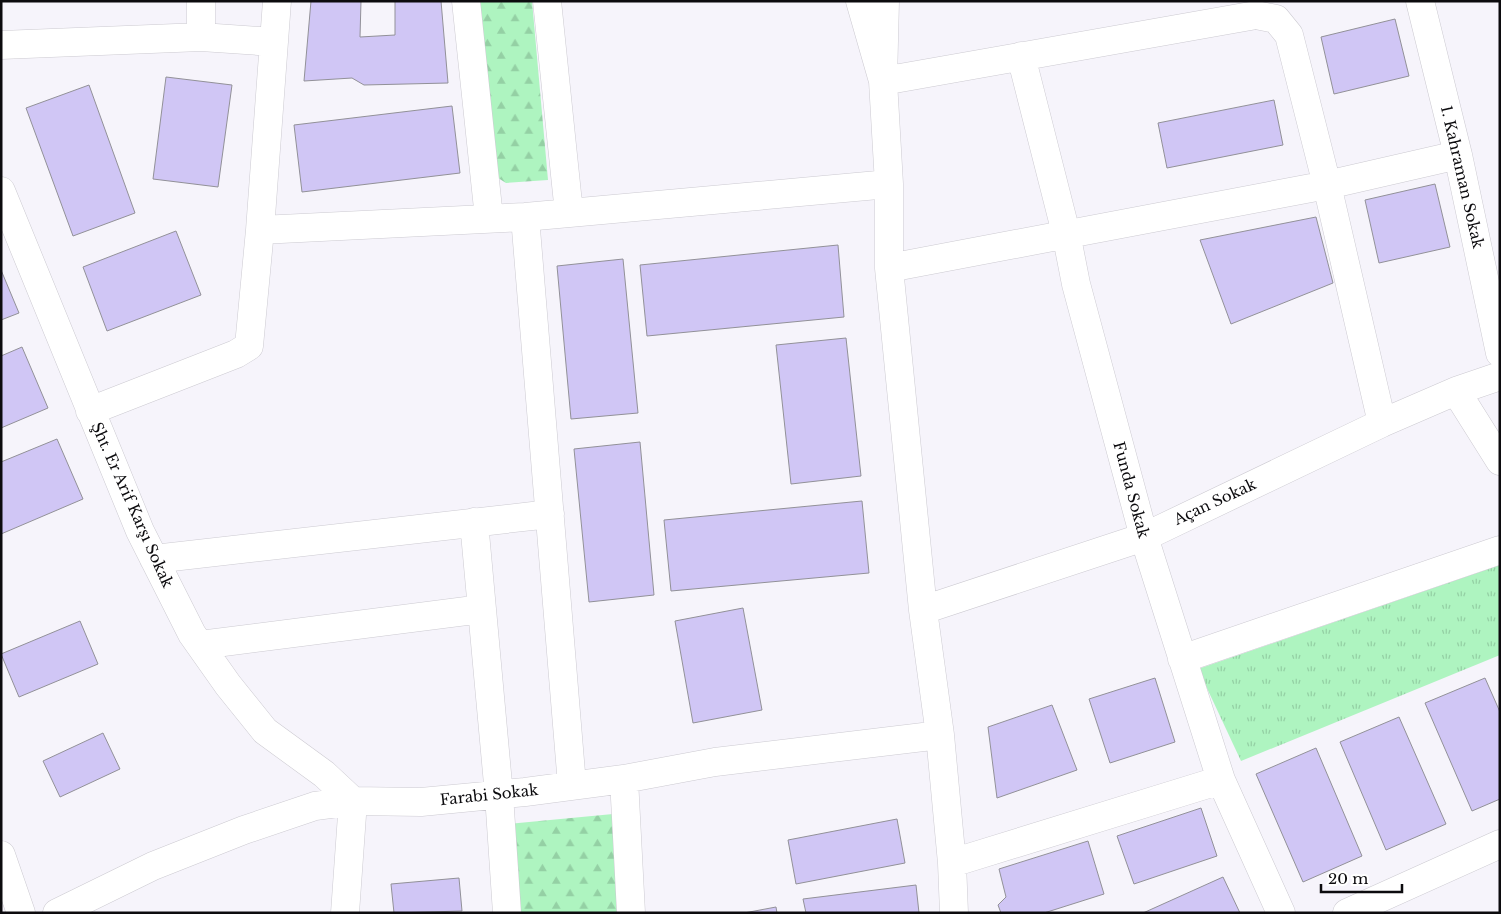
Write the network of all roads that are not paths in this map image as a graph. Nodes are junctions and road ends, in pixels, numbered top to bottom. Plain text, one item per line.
1 (201, 1) edge
2 (277, 1) edge
3 (466, 1) edge
4 (547, 1) edge
5 (860, 1) edge
6 (885, 1) edge
7 (1420, 1) edge
8 (202, 37) junction
9 (274, 42) junction
10 (1, 45) edge
11 (1021, 56) junction
12 (883, 81) junction
13 (1458, 155) junction
14 (889, 184) junction
15 (1327, 185) junction
16 (1, 192) edge
17 (569, 213) junction
18 (525, 217) junction
19 (488, 218) junction
20 (260, 230) junction
21 (1066, 233) junction
22 (889, 268) junction
23 (1500, 353) edge
24 (1500, 376) edge
25 (1456, 391) junction
26 (90, 411) junction
27 (1382, 423) junction
28 (1500, 461) edge
29 (550, 514) junction
30 (474, 522) junction
31 (1144, 536) junction
32 (1500, 550) edge
33 (154, 559) junction
34 (482, 609) junction
35 (923, 610) junction
36 (200, 645) junction
37 (1182, 659) junction
38 (940, 735) junction
39 (624, 779) junction
40 (1221, 780) junction
41 (572, 785) junction
42 (499, 795) junction
43 (353, 801) junction
44 (1500, 844) edge
45 (1, 855) edge
46 (952, 863) junction
47 (21, 913) edge
48 (57, 913) edge
49 (345, 913) edge
50 (507, 913) edge
51 (631, 913) edge
52 (954, 913) edge
53 (1281, 913) edge
54 (1347, 913) edge

1 - 8 street
2 - 9 street
3 - 19 street
4 - 17 street
5 - 12 street
6 - 12 street
7 - 13 street, 1. Kahraman Sokak
8 - 9 street
8 - 10 street
9 - 20 street
11 - 12 street
11 - 15 street
11 - 21 street, Funda Sokak
12 - 14 street
13 - 15 street
13 - 23 street, 1. Kahraman Sokak
14 - 17 street
14 - 22 street
15 - 21 street
15 - 27 street
16 - 26 street, Şht. Er Arif Karşı Sokak
17 - 18 street
18 - 19 street
18 - 29 street
19 - 20 street
20 - 26 street
21 - 22 street
21 - 31 street, Funda Sokak
22 - 35 street
24 - 25 street, Açan Sokak
25 - 27 street, Açan Sokak
25 - 28 street
26 - 33 street, Şht. Er Arif Karşı Sokak
27 - 31 street, Açan Sokak
29 - 30 street
29 - 41 street
30 - 33 street
30 - 34 street
31 - 35 street, Açan Sokak
31 - 37 street, Funda Sokak
32 - 37 street
33 - 36 street, Şht. Er Arif Karşı Sokak
34 - 36 street
34 - 42 street
35 - 38 street
36 - 43 street, Şht. Er Arif Karşı Sokak
37 - 40 street, Funda Sokak
38 - 39 street, Farabi Sokak
38 - 46 street
39 - 41 street, Farabi Sokak
39 - 51 street
40 - 46 street
40 - 53 street, Funda Sokak
41 - 42 street, Farabi Sokak
42 - 43 street, Farabi Sokak
42 - 50 street
43 - 48 street, Farabi Sokak
43 - 49 street
44 - 54 street
45 - 47 street
46 - 52 street

